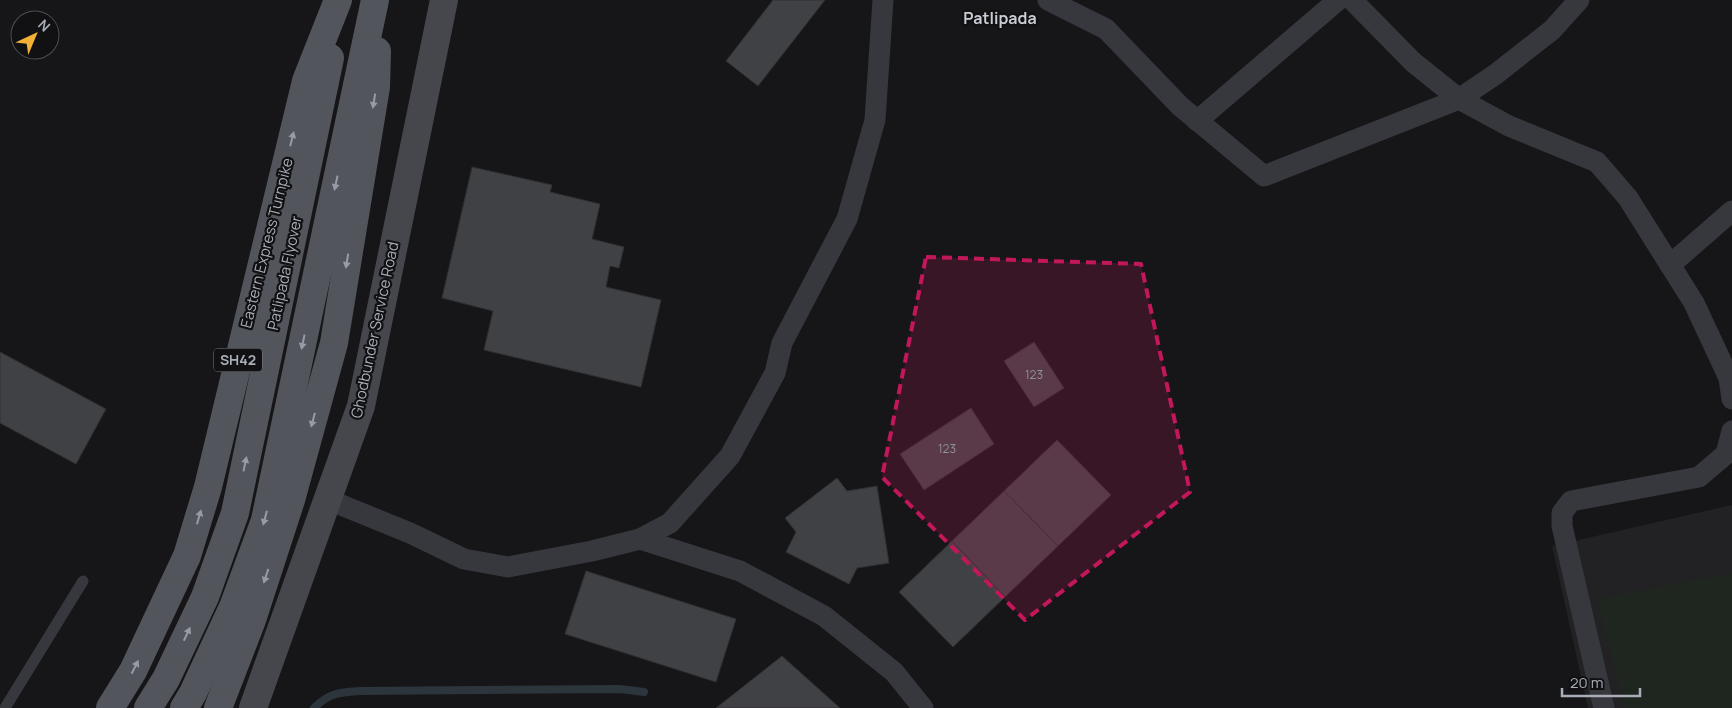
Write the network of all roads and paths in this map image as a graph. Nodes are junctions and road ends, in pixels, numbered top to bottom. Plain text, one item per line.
1 (338, 0) edge
2 (342, 0) edge
3 (377, 0) edge
4 (444, 0) edge
5 (883, 0) edge
6 (1048, 0) edge
7 (1338, 0) edge
8 (1352, 0) edge
9 (1579, 0) edge
10 (1459, 99) junction
11 (1197, 120) junction
12 (1732, 211) edge
13 (1670, 265) junction
14 (1732, 399) edge
15 (1732, 431) edge
16 (1729, 453) edge
17 (329, 500) junction
18 (640, 539) junction
19 (83, 580) dead end
20 (5, 708) edge
21 (110, 708) edge
22 (148, 708) edge
23 (184, 708) edge
24 (218, 708) edge
25 (253, 708) edge
26 (923, 708) edge
27 (1604, 708) edge

21 -> 1 main road, Eastern Express Turnpike / SH42
22 -> 2 main road, Patlipada Flyover
3 -> 23 main road, Patlipada Flyover
3 -> 24 main road
4 - 17 street, Ghodbunder Service Road
5 - 18 street
6 - 11 street
7 - 11 street
8 - 10 street
9 - 10 street
10 - 11 street
10 - 13 street
12 - 13 street
13 - 14 street
15 - 16 street
16 - 27 street
17 - 18 street
17 - 25 street, Ghodbunder Service Road
18 - 26 street
19 - 20 lane

